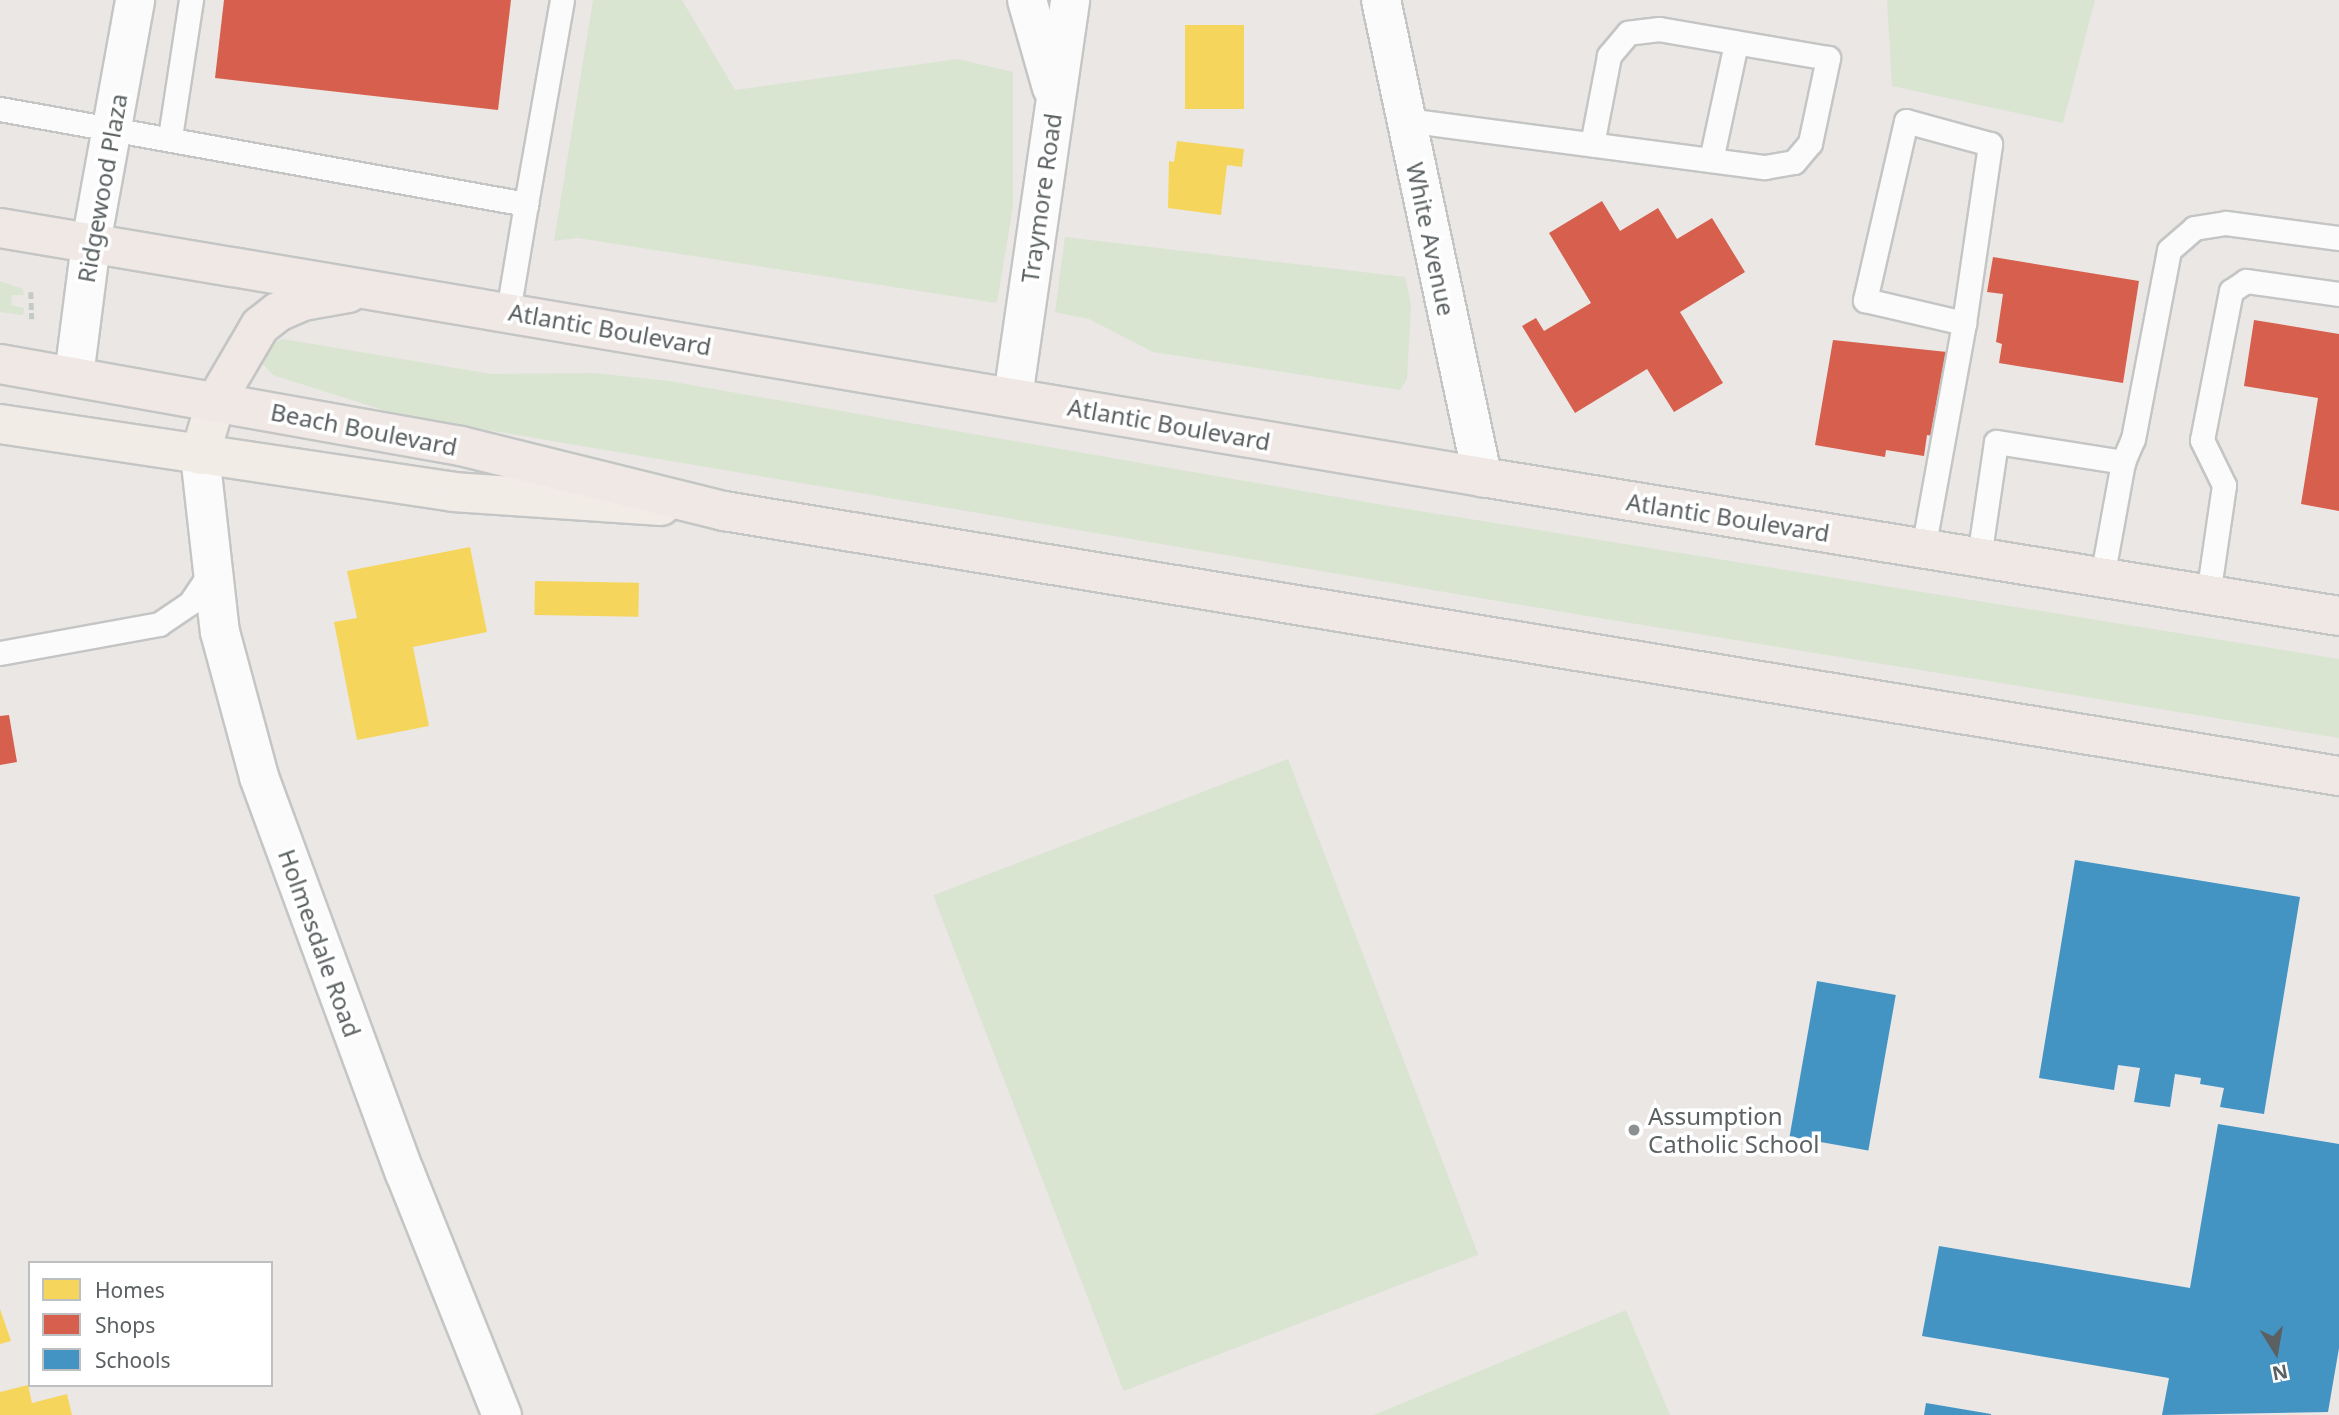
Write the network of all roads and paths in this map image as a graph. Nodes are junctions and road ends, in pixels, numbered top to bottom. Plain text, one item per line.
1 (135, 0) edge
2 (191, 0) edge
3 (562, 0) edge
4 (1027, 0) edge
5 (1070, 0) edge
6 (1381, 0) edge
7 (1736, 43) junction
8 (1055, 100) junction
9 (0, 108) edge
10 (1406, 120) junction
11 (113, 126) junction
12 (170, 137) junction
13 (1592, 144) junction
14 (1711, 160) junction
15 (526, 204) junction
16 (0, 228) edge
17 (2339, 238) edge
18 (91, 243) junction
19 (378, 290) junction
20 (31, 292) dead end
21 (2339, 294) edge
22 (508, 312) junction
23 (32, 318) dead end
24 (1964, 323) junction
25 (0, 364) edge
26 (74, 376) junction
27 (1013, 397) junction
28 (216, 401) junction
29 (0, 424) edge
30 (200, 456) junction
31 (2123, 462) junction
32 (1482, 477) junction
33 (724, 511) junction
34 (1923, 549) junction
35 (1979, 557) junction
36 (211, 572) junction
37 (2102, 578) junction
38 (2208, 595) junction
39 (2339, 616) edge
40 (0, 653) edge
41 (2339, 776) edge
42 (502, 1415) edge

1 - 11 street, Ridgewood Plaza
2 - 12 lane
3 - 15 lane
4 - 8 street
5 - 8 street, Traymore Road
6 - 10 street, White Avenue
7 - 13 lane
7 - 14 lane
7 - 14 lane
8 - 27 street, Traymore Road
9 - 11 lane
10 - 13 lane
10 - 32 street, White Avenue
11 - 12 lane
11 - 18 street, Ridgewood Plaza
12 - 15 lane
13 - 14 lane
15 - 22 lane
16 - 18 highway, Atlantic Boulevard
17 - 31 lane
18 - 19 highway, Atlantic Boulevard
18 - 26 street, Ridgewood Plaza
19 - 22 highway, Atlantic Boulevard
19 - 28 highway
20 - 23 path
21 - 38 lane
22 - 27 highway, Atlantic Boulevard
24 - 24 lane
24 - 34 lane
25 - 26 highway, Beach Boulevard
26 - 28 highway, Beach Boulevard
27 - 32 highway, Atlantic Boulevard
28 - 30 main road
28 - 33 highway, Beach Boulevard
29 - 30 main road
30 - 33 main road
30 - 36 street, Holmesdale Road
31 - 35 lane
31 - 37 lane
32 - 34 highway, Atlantic Boulevard
33 - 41 highway, Beach Boulevard
34 - 35 highway, Atlantic Boulevard
35 - 37 highway, Atlantic Boulevard
36 - 40 lane
36 - 42 street, Holmesdale Road
37 - 38 highway, Atlantic Boulevard
38 - 39 highway, Atlantic Boulevard

